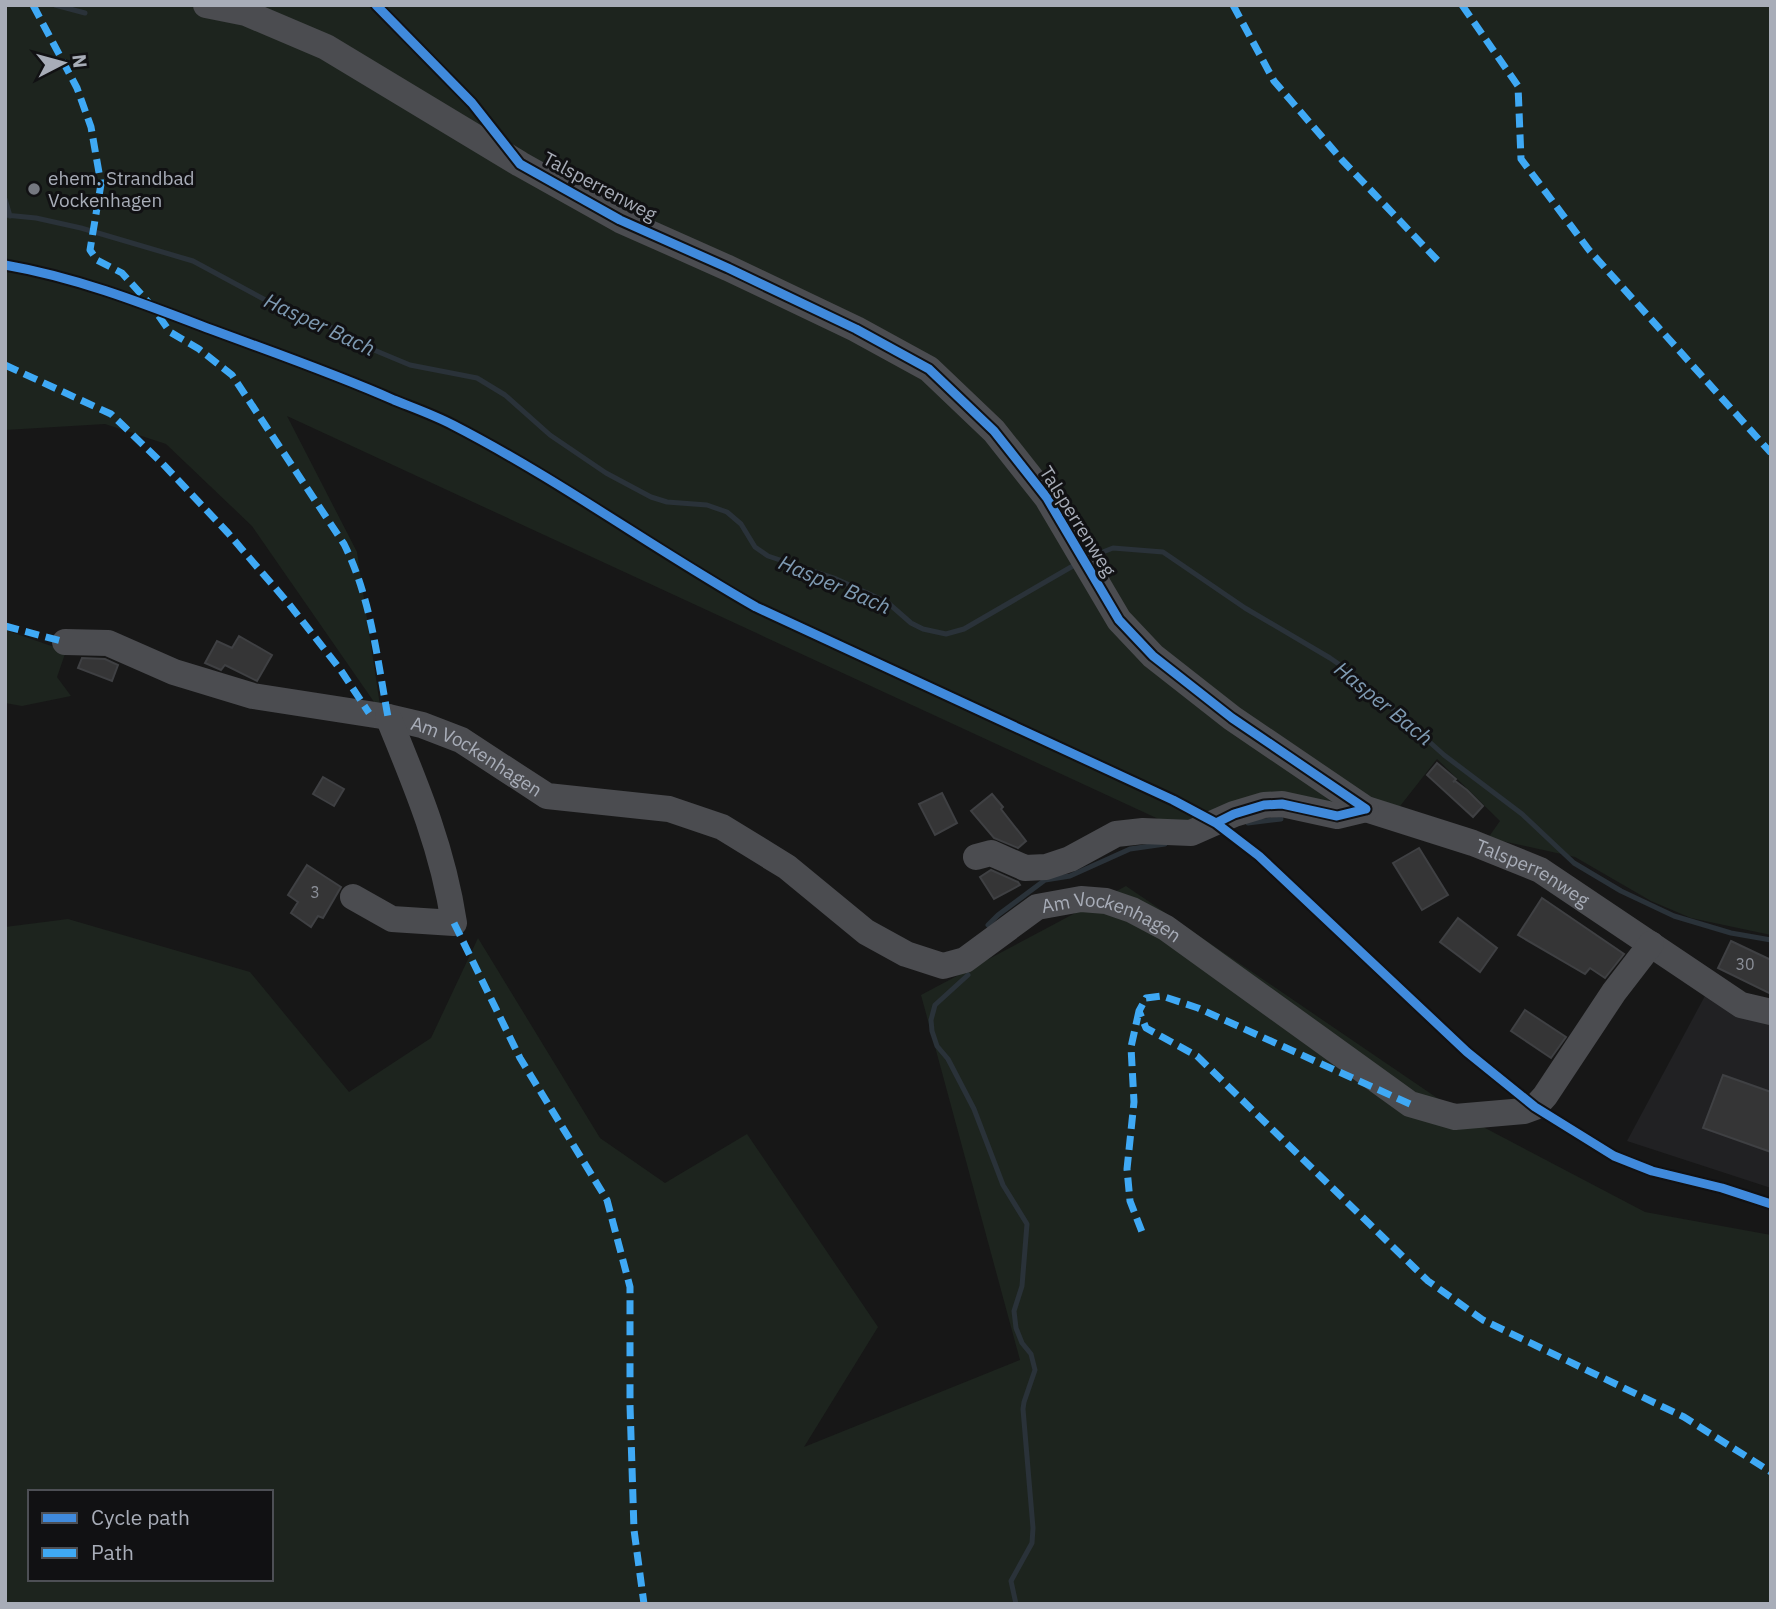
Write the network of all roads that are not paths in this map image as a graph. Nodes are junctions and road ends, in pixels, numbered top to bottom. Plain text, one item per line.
1 (206, 5) edge
2 (65, 642) dead end
3 (388, 716) junction
4 (1366, 809) junction
5 (976, 857) dead end
6 (352, 897) dead end
7 (1651, 944) junction
8 (1771, 1012) edge

1 - 4 street, Talsperrenweg
2 - 3 street, Am Vockenhagen
3 - 6 street, Am Vockenhagen
3 - 7 street, Am Vockenhagen
4 - 5 street
4 - 7 street, Talsperrenweg
7 - 8 street, Talsperrenweg

